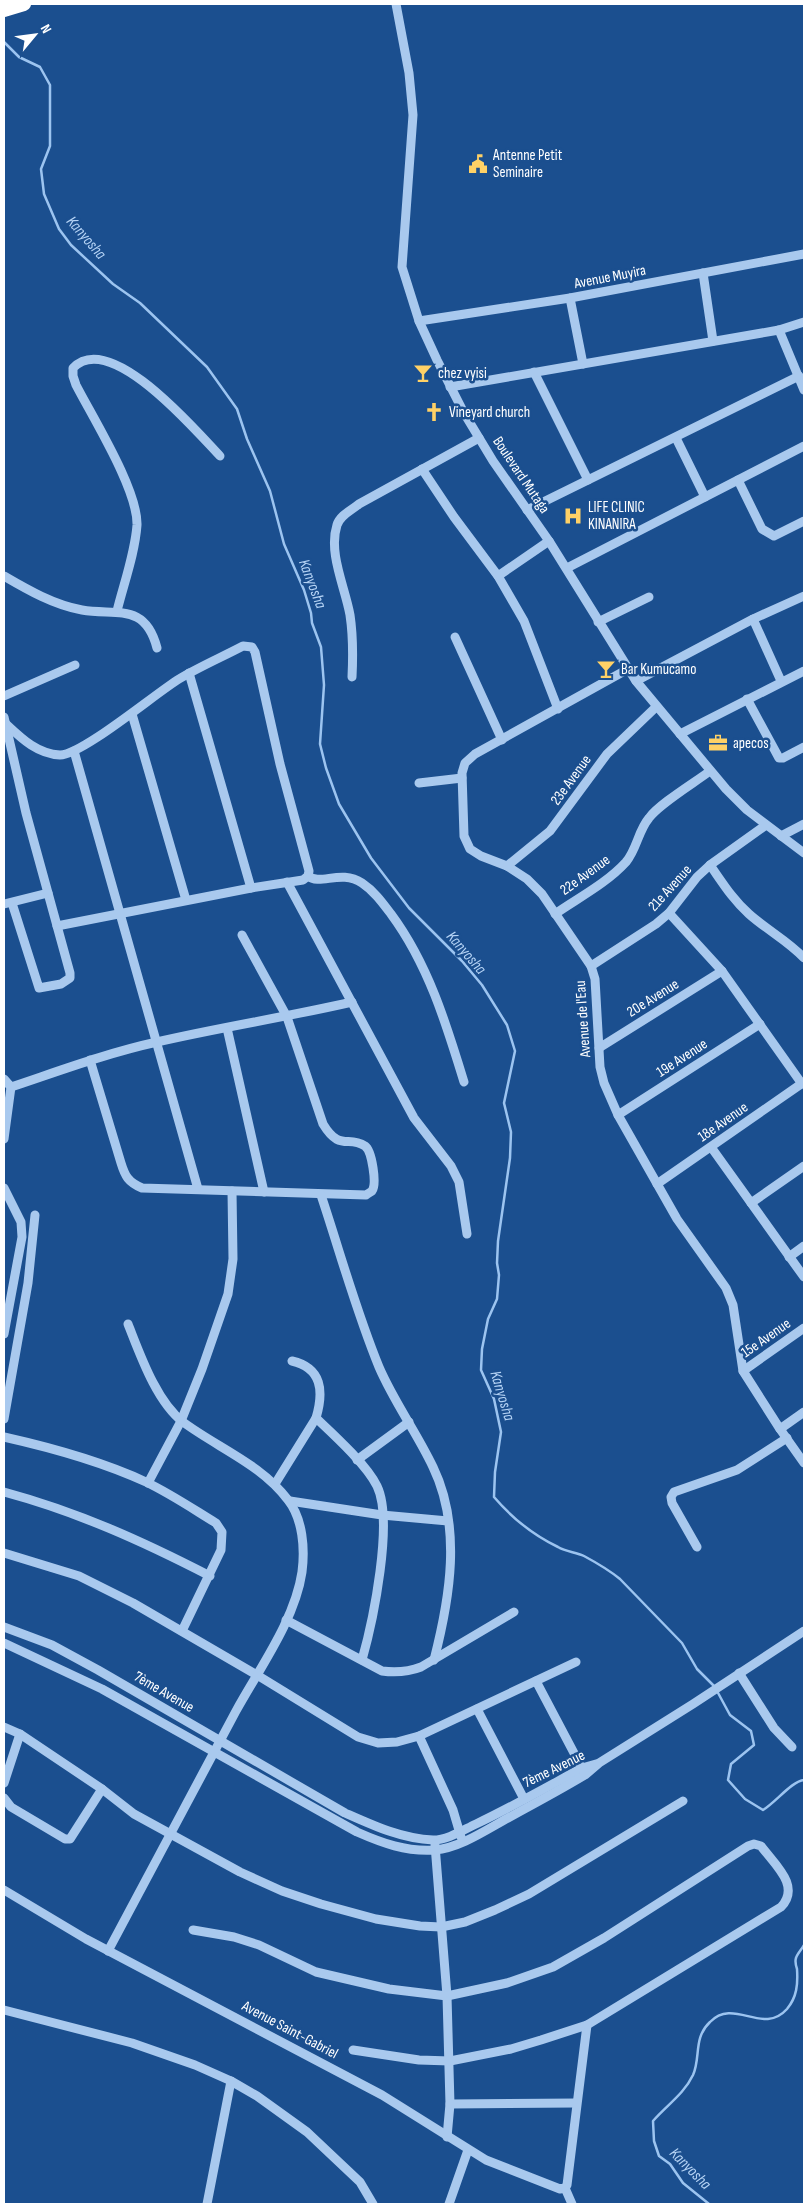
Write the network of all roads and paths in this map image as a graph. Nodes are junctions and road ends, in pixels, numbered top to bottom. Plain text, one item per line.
1 (396, 4) edge
2 (804, 254) edge
3 (703, 273) junction
4 (570, 298) junction
5 (419, 321) junction
6 (804, 322) edge
7 (779, 330) junction
8 (714, 340) junction
9 (583, 364) junction
10 (534, 372) junction
11 (799, 376) junction
12 (450, 387) junction
13 (804, 390) edge
14 (479, 438) junction
15 (676, 438) junction
16 (804, 446) edge
17 (220, 456) dead end
18 (422, 470) junction
19 (588, 480) junction
20 (738, 480) junction
21 (705, 497) junction
22 (527, 510) junction
23 (804, 521) edge
24 (549, 541) junction
25 (566, 568) junction
26 (4, 576) edge
27 (498, 576) junction
28 (649, 596) dead end
29 (804, 596) edge
30 (117, 611) junction
31 (753, 619) junction
32 (598, 622) junction
33 (454, 637) dead end
34 (157, 648) dead end
35 (75, 665) dead end
36 (628, 669) junction
37 (804, 671) edge
38 (189, 673) junction
39 (352, 677) dead end
40 (781, 681) junction
41 (636, 682) junction
42 (4, 696) edge
43 (747, 699) junction
44 (656, 707) junction
45 (558, 709) junction
46 (132, 714) junction
47 (5, 720) edge
48 (680, 734) junction
49 (502, 740) junction
50 (804, 747) edge
51 (74, 751) junction
52 (710, 771) junction
53 (462, 778) junction
54 (419, 783) dead end
55 (804, 824) edge
56 (766, 825) junction
57 (781, 836) junction
58 (804, 853) edge
59 (710, 865) junction
60 (507, 866) junction
61 (308, 876) junction
62 (287, 882) junction
63 (251, 888) junction
64 (48, 894) junction
65 (186, 900) junction
66 (8, 904) edge
67 (669, 913) junction
68 (120, 914) junction
69 (555, 914) junction
70 (57, 926) junction
71 (242, 935) dead end
72 (804, 958) edge
73 (591, 966) junction
74 (722, 971) junction
75 (352, 1002) junction
76 (287, 1017) junction
77 (760, 1024) junction
78 (227, 1028) junction
79 (157, 1042) junction
80 (599, 1048) junction
81 (90, 1060) junction
82 (4, 1079) edge
83 (464, 1082) dead end
84 (803, 1083) edge
85 (11, 1087) junction
86 (618, 1115) junction
87 (4, 1139) edge
88 (711, 1147) junction
89 (804, 1166) edge
90 (657, 1184) junction
91 (4, 1188) edge
92 (198, 1189) junction
93 (232, 1191) junction
94 (264, 1192) junction
95 (321, 1195) junction
96 (751, 1203) junction
97 (35, 1215) dead end
98 (467, 1234) dead end
99 (804, 1246) edge
100 (789, 1257) junction
101 (804, 1277) edge
102 (128, 1324) dead end
103 (804, 1328) edge
104 (4, 1334) edge
105 (8, 1361) edge
106 (292, 1361) dead end
107 (743, 1371) junction
108 (804, 1412) edge
109 (316, 1418) junction
110 (4, 1419) edge
111 (181, 1420) junction
112 (409, 1422) junction
113 (780, 1429) junction
114 (4, 1437) edge
115 (787, 1438) junction
116 (357, 1460) junction
117 (804, 1463) edge
118 (148, 1483) junction
119 (275, 1484) junction
120 (4, 1492) edge
121 (290, 1501) junction
122 (382, 1515) junction
123 (448, 1521) junction
124 (697, 1547) dead end
125 (4, 1553) edge
126 (210, 1576) junction
127 (514, 1612) dead end
128 (286, 1620) junction
129 (4, 1627) edge
130 (182, 1631) junction
131 (804, 1631) edge
132 (4, 1643) edge
133 (362, 1660) junction
134 (434, 1660) junction
135 (576, 1662) dead end
136 (738, 1673) junction
137 (257, 1675) junction
138 (536, 1681) junction
139 (477, 1709) junction
140 (4, 1726) edge
141 (20, 1734) junction
142 (419, 1736) junction
143 (221, 1740) junction
144 (792, 1747) dead end
145 (214, 1751) junction
146 (584, 1772) junction
147 (4, 1783) edge
148 (102, 1789) junction
149 (4, 1798) edge
150 (524, 1799) junction
151 (683, 1801) dead end
152 (460, 1832) junction
153 (169, 1833) junction
154 (434, 1840) junction
155 (463, 1842) junction
156 (436, 1850) junction
157 (4, 1890) edge
158 (441, 1927) junction
159 (193, 1930) dead end
160 (108, 1951) junction
161 (448, 1996) junction
162 (4, 2010) edge
163 (587, 2025) junction
164 (353, 2050) dead end
165 (450, 2060) junction
166 (231, 2081) junction
167 (576, 2103) junction
168 (450, 2104) junction
169 (447, 2137) junction
170 (468, 2150) junction
171 (565, 2188) junction
172 (207, 2204) edge
173 (372, 2204) edge
174 (449, 2204) edge
175 (572, 2204) edge

1 - 5 street, Boulevard Mutaga
2 - 3 street, Avenue Muyira
3 - 4 street, Avenue Muyira
3 - 8 street
4 - 5 street, Avenue Muyira
4 - 9 street
5 - 12 street, Boulevard Mutaga
6 - 7 street
7 - 8 street
7 - 11 street
8 - 9 street
9 - 10 street
10 - 12 street
10 - 19 street
11 - 13 street
11 - 15 street
12 - 14 street, Boulevard Mutaga
14 - 18 street
14 - 22 street, Boulevard Mutaga
15 - 19 street
15 - 21 street
16 - 20 street
17 - 30 street
18 - 27 street
18 - 39 street
19 - 22 street
20 - 21 street
20 - 23 street
21 - 25 street
22 - 24 street, Boulevard Mutaga
24 - 25 street, Boulevard Mutaga
24 - 27 street
25 - 32 street, Boulevard Mutaga
26 - 30 street
27 - 45 street
28 - 32 street
29 - 31 street
30 - 34 street
31 - 40 street
31 - 41 street
32 - 36 street, Boulevard Mutaga
33 - 49 street
35 - 42 street
36 - 41 street, Boulevard Mutaga
36 - 45 street, Avenue de l'Eau
37 - 40 street
38 - 46 street
38 - 61 street
38 - 63 street
40 - 43 street
41 - 44 street, Boulevard Mutaga
43 - 48 street
43 - 50 street
44 - 48 street, Boulevard Mutaga
44 - 60 street, 23e Avenue
45 - 49 street, Avenue de l'Eau
46 - 51 street
46 - 65 street
47 - 51 street
47 - 64 street
48 - 52 street, Boulevard Mutaga
49 - 53 street, Avenue de l'Eau
51 - 68 street
52 - 56 street, Boulevard Mutaga
52 - 69 street, 22e Avenue
53 - 54 street
53 - 60 street, Avenue de l'Eau
55 - 57 street
56 - 57 street, Boulevard Mutaga
56 - 59 street, 21e Avenue
57 - 58 street, Boulevard Mutaga
59 - 67 street, 21e Avenue
59 - 72 street
60 - 69 street, Avenue de l'Eau
61 - 62 street
61 - 83 street
62 - 63 street
62 - 75 street
63 - 65 street
64 - 66 street
64 - 70 street
65 - 68 street
66 - 70 street
67 - 73 street, 21e Avenue
67 - 74 street
68 - 70 street
68 - 79 street
69 - 73 street, Avenue de l'Eau
71 - 76 street
73 - 80 street, Avenue de l'Eau
74 - 77 street
74 - 80 street, 20e Avenue
75 - 76 street
75 - 98 street
76 - 78 street
76 - 95 street
77 - 84 street
77 - 86 street, 19e Avenue
78 - 79 street
78 - 94 street
79 - 81 street
79 - 92 street
80 - 86 street, Avenue de l'Eau
81 - 85 street
81 - 92 street
82 - 85 street
84 - 88 street, 18e Avenue
85 - 87 street
86 - 90 street, Avenue de l'Eau
88 - 90 street, 18e Avenue
88 - 96 street
89 - 96 street
90 - 107 street, Avenue de l'Eau
91 - 104 street
92 - 93 street
93 - 94 street
93 - 111 street
94 - 95 street
95 - 112 street
96 - 100 street
97 - 105 street
99 - 100 street
100 - 101 street
102 - 111 street
103 - 107 street, 15e Avenue
105 - 110 street
106 - 109 street
107 - 113 street, Avenue de l'Eau
108 - 113 street
109 - 116 street
109 - 119 street
111 - 118 street
111 - 119 street
112 - 116 street
112 - 123 street
113 - 115 street, Avenue de l'Eau
114 - 118 street
115 - 117 street, Avenue de l'Eau
115 - 124 street
116 - 122 street
118 - 126 street
119 - 121 street
120 - 126 street
121 - 122 street
121 - 128 street
122 - 123 street
122 - 133 street
123 - 134 street
125 - 130 street
126 - 130 street
127 - 134 street
128 - 133 street
128 - 137 street
129 - 143 street, 7ème Avenue
130 - 137 street
131 - 136 street, 7ème Avenue
132 - 145 street, 7ème Avenue
133 - 134 street
135 - 138 street
136 - 144 street
136 - 146 street, 7ème Avenue
137 - 142 street
137 - 143 street
138 - 139 street
138 - 146 street
139 - 142 street
139 - 150 street
140 - 141 street
141 - 147 street
141 - 148 street
142 - 152 street
143 - 145 street
143 - 154 street, 7ème Avenue
145 - 153 street
145 - 156 street, 7ème Avenue
146 - 150 street, 7ème Avenue
146 - 155 street, 7ème Avenue
148 - 149 street
148 - 153 street
150 - 152 street, 7ème Avenue
151 - 158 street
152 - 154 street, 7ème Avenue
152 - 155 street
153 - 158 street
153 - 160 street
154 - 156 street
155 - 156 street, 7ème Avenue
156 - 158 street
157 - 160 street, Avenue Saint-Gabriel
158 - 161 street
159 - 161 street
160 - 169 street, Avenue Saint-Gabriel
161 - 163 street
161 - 165 street
162 - 166 street
163 - 165 street
163 - 167 street
164 - 165 street
165 - 168 street
166 - 172 street
166 - 173 street
167 - 168 street
167 - 171 street
168 - 169 street
169 - 170 street, Avenue Saint-Gabriel
170 - 171 street, Avenue Saint-Gabriel
170 - 174 street
171 - 175 street

